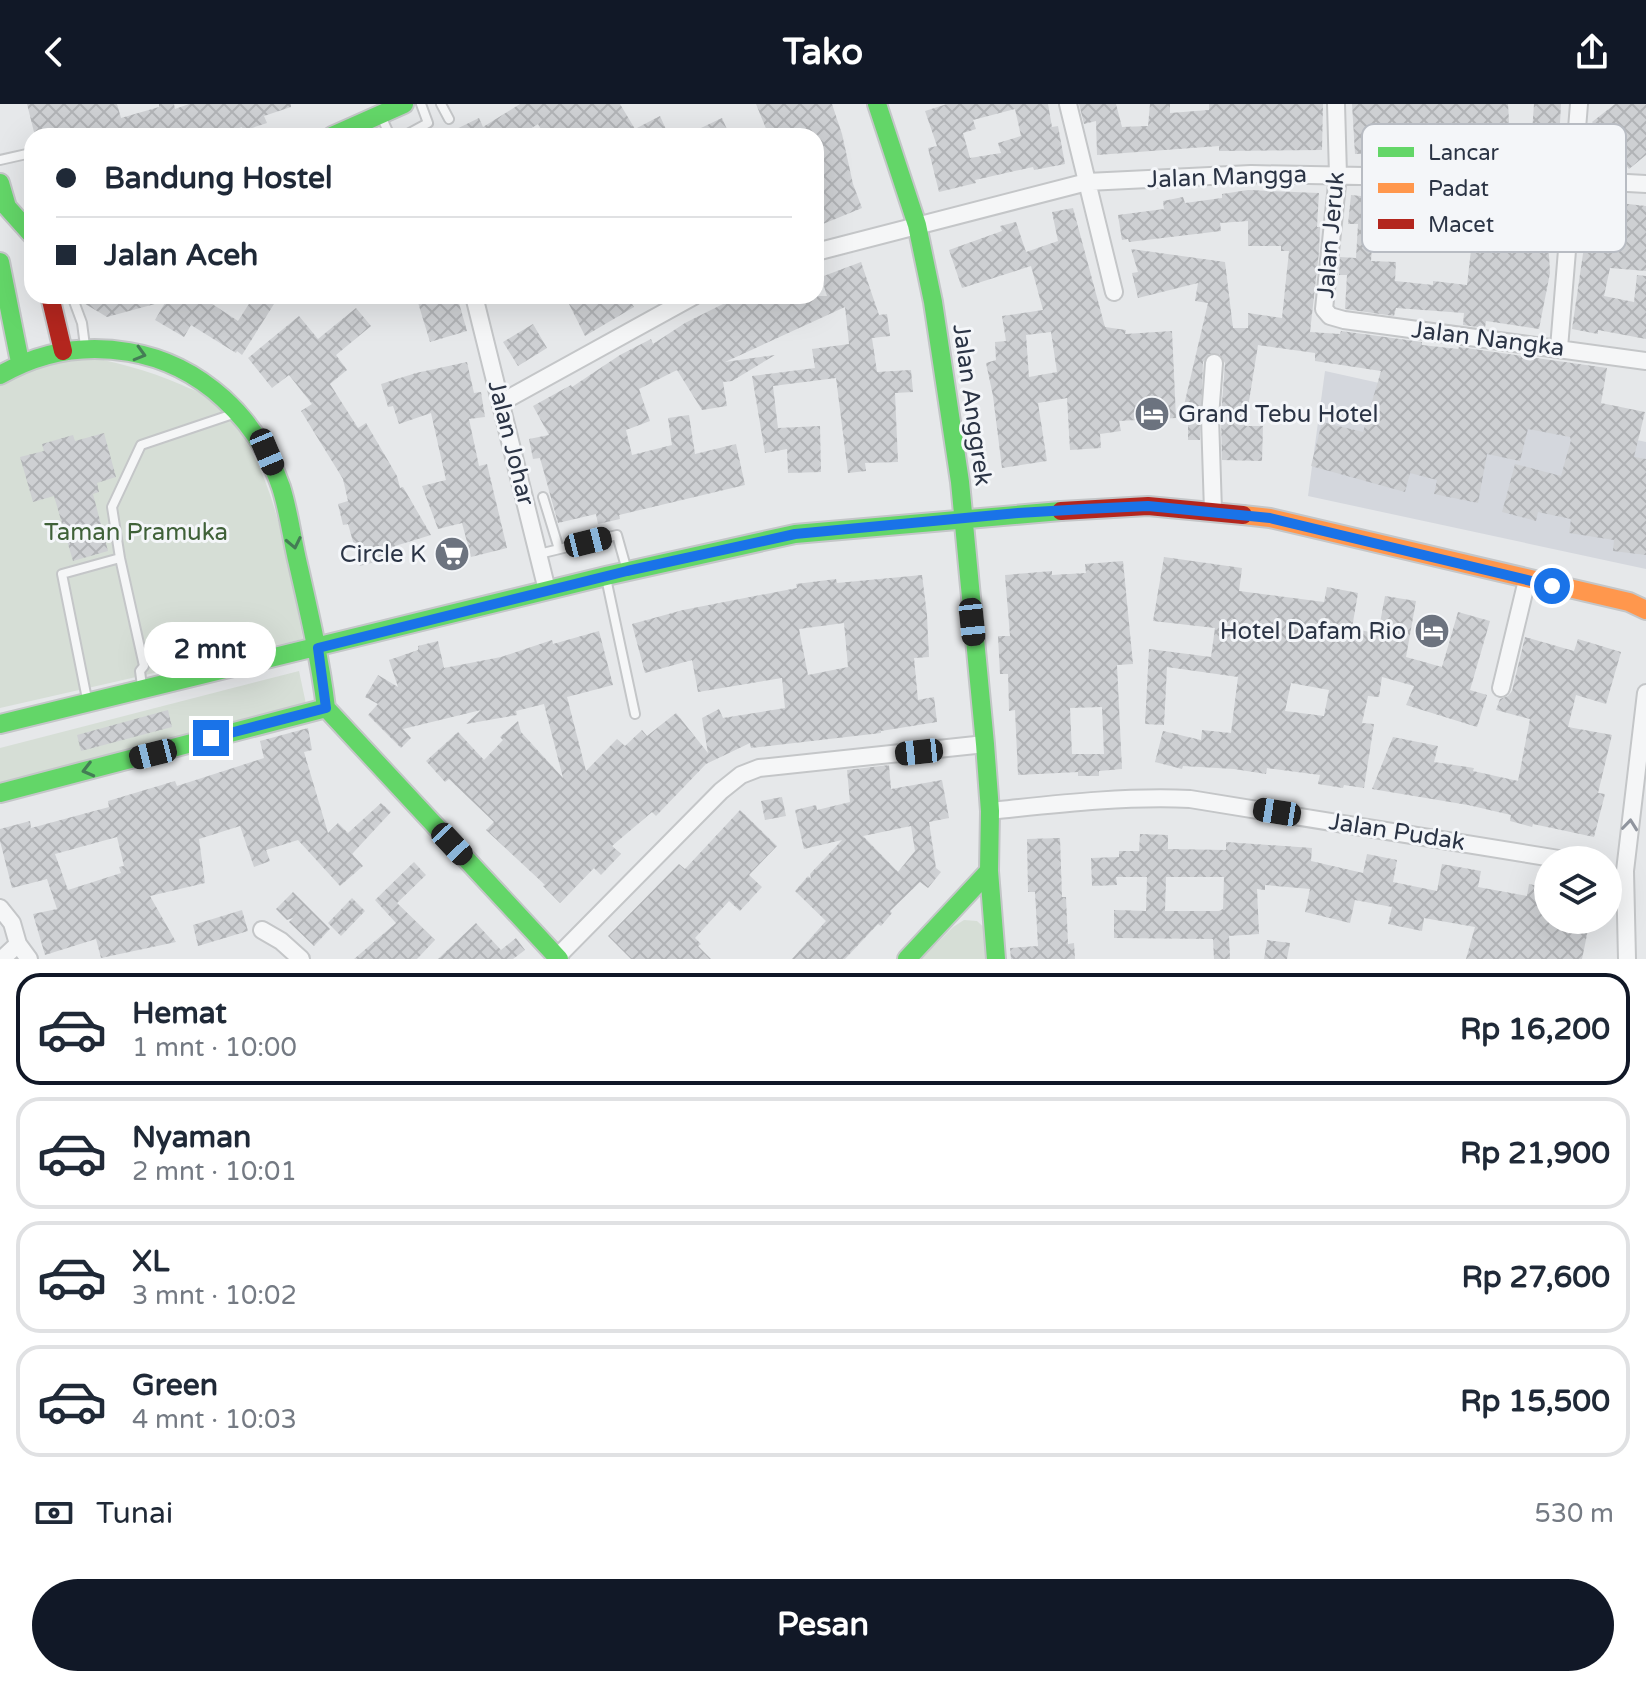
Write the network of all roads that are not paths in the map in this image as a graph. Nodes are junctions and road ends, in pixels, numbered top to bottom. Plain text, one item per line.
1 (404, 104) edge
2 (421, 104) edge
3 (441, 104) edge
4 (877, 104) edge
5 (1068, 104) edge
6 (1336, 104) edge
7 (1579, 104) edge
8 (380, 115) junction
9 (449, 119) dead end
10 (1577, 124) edge
11 (350, 128) edge
12 (386, 128) edge
13 (419, 128) edge
14 (24, 155) edge
15 (0, 160) edge
16 (1338, 175) junction
17 (1362, 176) edge
18 (1087, 182) junction
19 (0, 183) edge
20 (1626, 183) edge
21 (1646, 184) edge
22 (2, 220) edge
23 (917, 225) junction
24 (24, 226) edge
25 (824, 250) edge
26 (1567, 252) edge
27 (0, 262) edge
28 (1114, 292) dead end
29 (3, 295) edge
30 (52, 304) edge
31 (75, 304) edge
32 (476, 304) edge
33 (680, 304) edge
34 (1330, 316) joint
35 (85, 347) junction
36 (1559, 348) junction
37 (63, 351) junction
38 (1646, 361) edge
39 (20, 362) junction
40 (1214, 363) dead end
41 (0, 375) edge
42 (502, 402) junction
43 (238, 412) junction
44 (543, 497) dead end
45 (1213, 511) junction
46 (963, 519) junction
47 (559, 549) junction
48 (538, 554) junction
49 (120, 558) junction
50 (627, 571) junction
51 (606, 576) junction
52 (1527, 580) junction
53 (547, 590) junction
54 (1640, 603) edge
55 (318, 648) junction
56 (1501, 688) dead end
57 (143, 690) junction
58 (1646, 693) edge
59 (88, 702) junction
60 (326, 708) junction
61 (635, 714) dead end
62 (0, 724) edge
63 (985, 744) junction
64 (0, 793) edge
65 (990, 811) junction
66 (1620, 846) edge
67 (1534, 855) edge
68 (989, 871) junction
69 (0, 908) edge
70 (947, 916) junction
71 (1622, 918) edge
72 (992, 926) junction
73 (262, 930) dead end
74 (18, 944) junction
75 (558, 958) edge
76 (2, 959) edge
77 (29, 959) edge
78 (301, 959) edge
79 (907, 959) edge
80 (996, 959) edge
81 (1627, 959) edge

1 - 8 street
2 - 13 lane
3 - 9 lane
4 - 23 street, Jalan Anggrek
5 - 18 street
6 - 16 street, Jalan Jeruk
7 - 10 street
8 - 11 street
8 - 12 lane
14 - 15 lane
16 - 17 street, Jalan Mangga
16 - 18 street, Jalan Mangga
16 - 34 street, Jalan Jeruk
18 - 23 street, Jalan Mangga
18 - 28 street
19 - 22 street
20 - 21 street, Jalan Mangga
22 - 24 street
23 - 25 street, Jalan Mangga
23 - 46 street, Jalan Anggrek
26 - 36 street
27 - 29 street
29 - 39 street
30 - 37 street
31 - 35 lane
32 - 42 street, Jalan Johar
33 - 42 street
34 - 36 street, Jalan Nangka
35 - 37 street
35 -> 43 street
36 - 38 street, Jalan Nangka
37 - 39 street
39 - 41 street
40 - 45 street
42 - 48 street, Jalan Johar
43 - 49 lane
43 -> 55 street
44 - 47 lane
45 - 46 street
45 - 52 street
46 - 50 street
46 - 63 street, Jalan Anggrek
47 - 48 lane
47 - 50 lane
48 - 53 street, Jalan Johar
49 - 57 lane
49 - 59 lane
50 - 51 street
51 - 53 street
51 - 61 lane
52 - 54 street
52 - 56 street
53 - 55 street
55 - 57 street
55 - 60 street
57 - 59 street
66 -> 58 street
59 - 62 street
60 -> 64 street
60 - 75 street
63 - 65 street, Jalan Anggrek
63 - 75 street
65 - 67 street, Jalan Pudak
65 - 68 street, Jalan Anggrek
68 - 70 street
68 - 72 street, Jalan Anggrek
69 - 74 street
70 - 72 street
70 - 79 street
71 - 81 street
72 - 80 street, Jalan Anggrek
73 - 78 street
74 - 76 street
74 - 77 street

